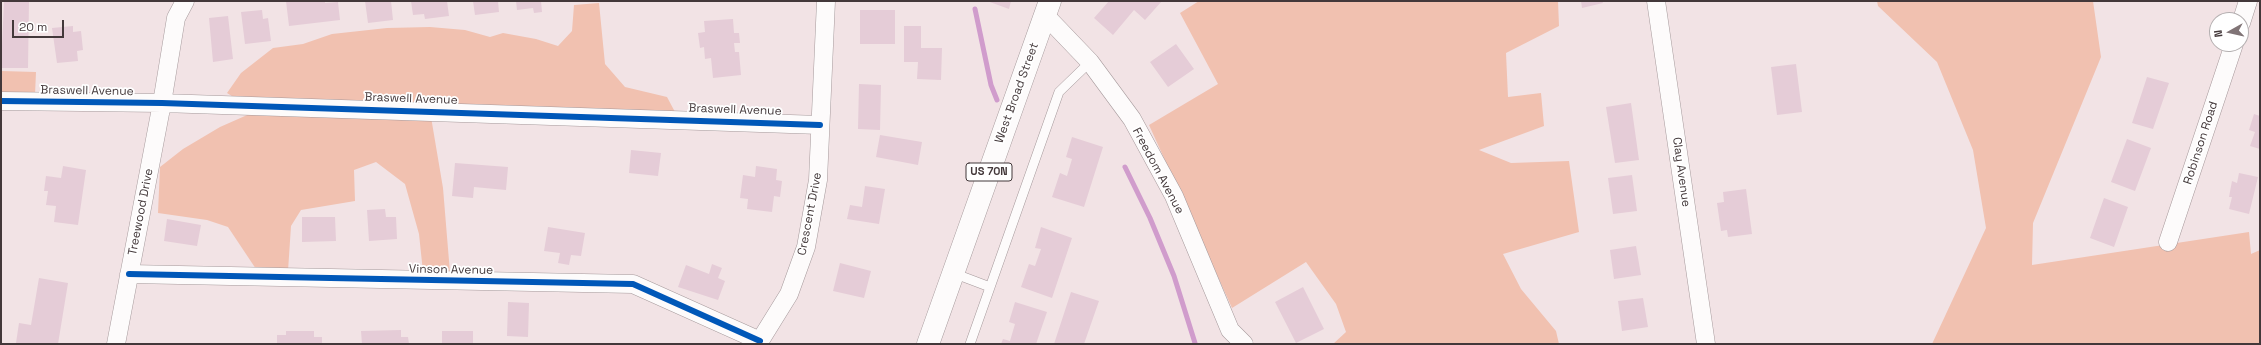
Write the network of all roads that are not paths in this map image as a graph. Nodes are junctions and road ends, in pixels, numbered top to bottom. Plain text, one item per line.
1 (185, 1) edge
2 (826, 1) edge
3 (1656, 1) edge
4 (2248, 1) edge
5 (1047, 8) edge
6 (2244, 12) edge
7 (2231, 52) edge
8 (1090, 62) junction
9 (1, 101) edge
10 (162, 103) junction
11 (820, 125) junction
12 (2168, 242) dead end
13 (953, 273) junction
14 (128, 274) junction
15 (990, 287) junction
16 (1228, 337) edge
17 (759, 343) edge
18 (116, 344) edge
19 (928, 344) edge
20 (970, 344) edge
21 (1244, 344) edge
22 (1706, 344) edge

1 - 10 street, Treewood Drive
2 - 11 street, Crescent Drive
3 - 22 street, Clay Avenue
4 - 6 street
5 - 8 street, Freedom Avenue
5 - 13 main road, West Broad Street / US 70N
7 - 12 street, Robinson Road
8 - 15 lane
8 - 16 street, Freedom Avenue
9 - 10 street, Braswell Avenue
10 - 11 street, Braswell Avenue
10 - 14 street, Treewood Drive
11 - 17 street, Crescent Drive
13 - 15 lane
13 - 19 main road, West Broad Street / US 70N
14 - 17 street, Vinson Avenue
14 - 18 street, Treewood Drive
15 - 20 lane
16 - 21 street, Freedom Avenue

